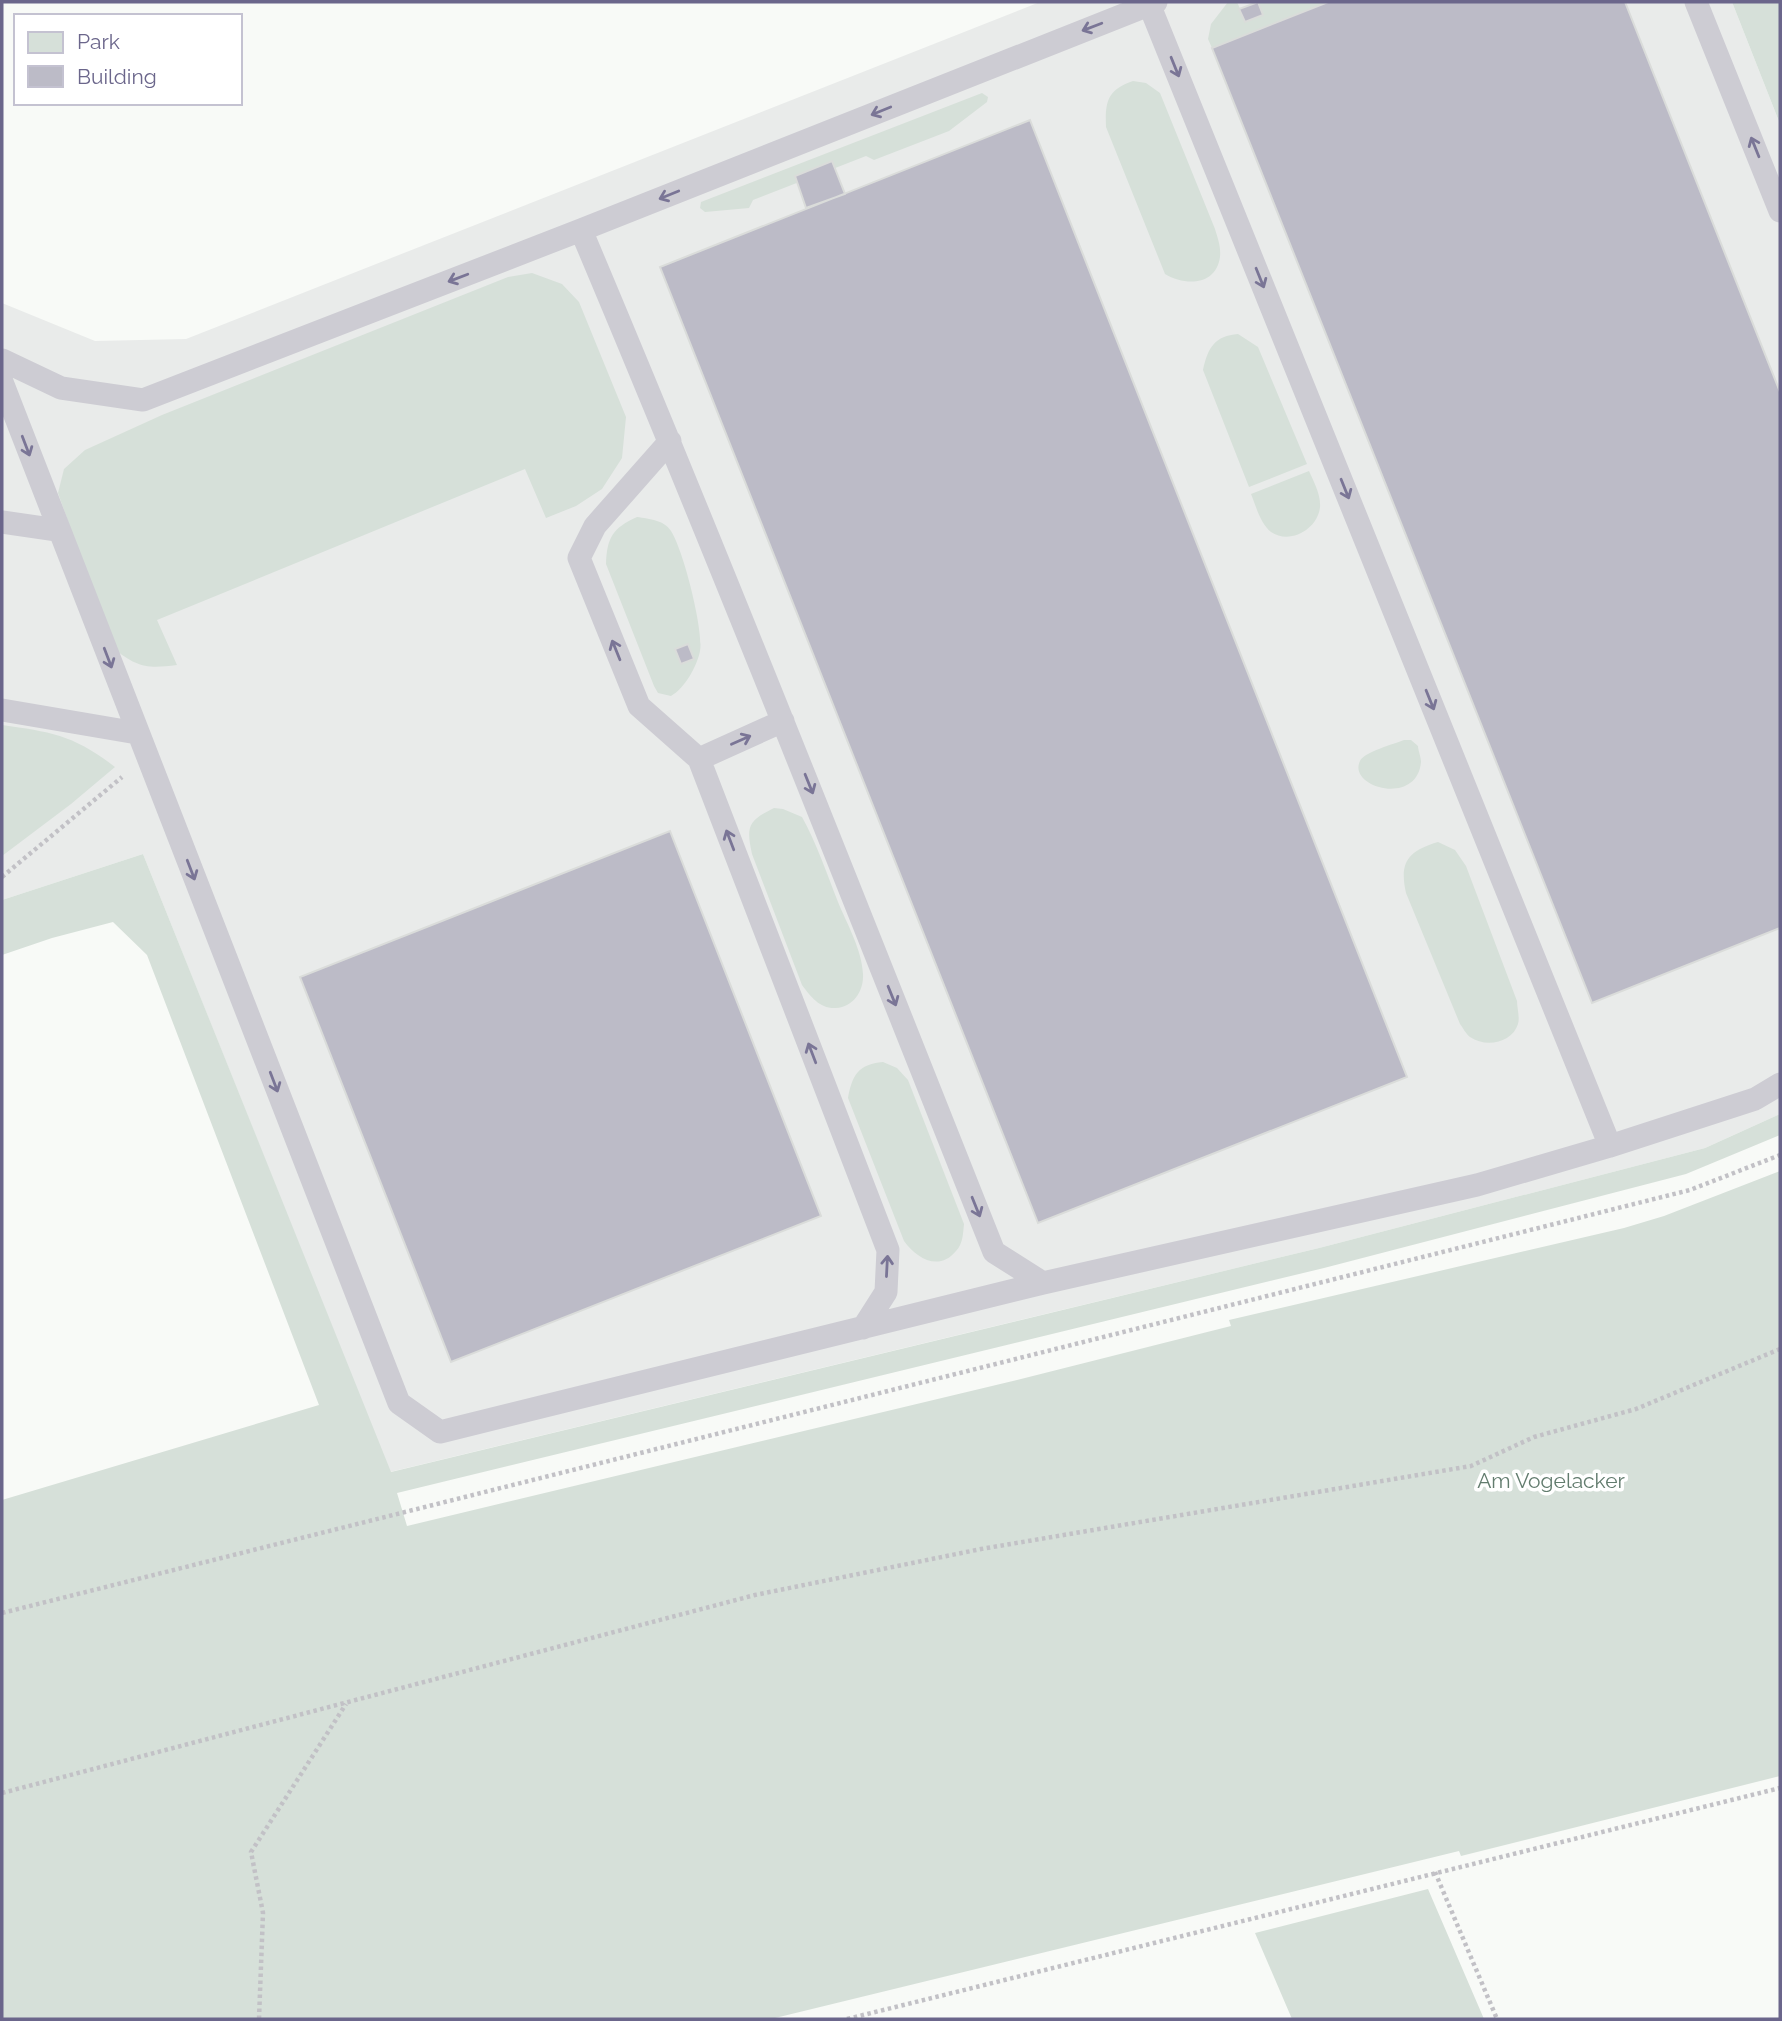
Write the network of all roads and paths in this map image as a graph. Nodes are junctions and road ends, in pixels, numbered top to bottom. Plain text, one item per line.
1 (1696, 2) edge
2 (1152, 3) edge
3 (1780, 211) edge
4 (581, 230) junction
5 (2, 360) edge
6 (2, 382) edge
7 (670, 442) junction
8 (2, 522) edge
9 (57, 530) junction
10 (2, 710) edge
11 (783, 721) junction
12 (137, 733) junction
13 (147, 756) junction
14 (699, 759) junction
15 (2, 877) edge
16 (1780, 1084) edge
17 (1610, 1146) junction
18 (1780, 1155) edge
19 (1043, 1283) junction
20 (863, 1328) junction
21 (1780, 1349) edge
22 (2, 1613) edge
23 (347, 1703) junction
24 (1780, 1788) edge
25 (2, 1793) edge
26 (1435, 1872) junction
27 (259, 2019) edge
28 (847, 2019) edge
29 (1497, 2019) edge

3 -> 1 lane
2 -> 4 lane
2 -> 17 lane
4 -> 5 lane
4 - 7 lane
6 -> 9 lane
7 - 11 lane
14 -> 7 lane
8 - 9 lane
9 -> 12 lane
10 - 12 lane
14 -> 11 lane
11 -> 19 lane
12 - 13 lane
13 - 15 path
13 -> 20 lane
20 -> 14 lane
16 - 17 lane
17 - 19 lane
18 - 22 path
19 - 20 lane
21 - 23 path
23 - 25 path
23 - 27 path
24 - 26 path
26 - 28 path
26 - 29 path

